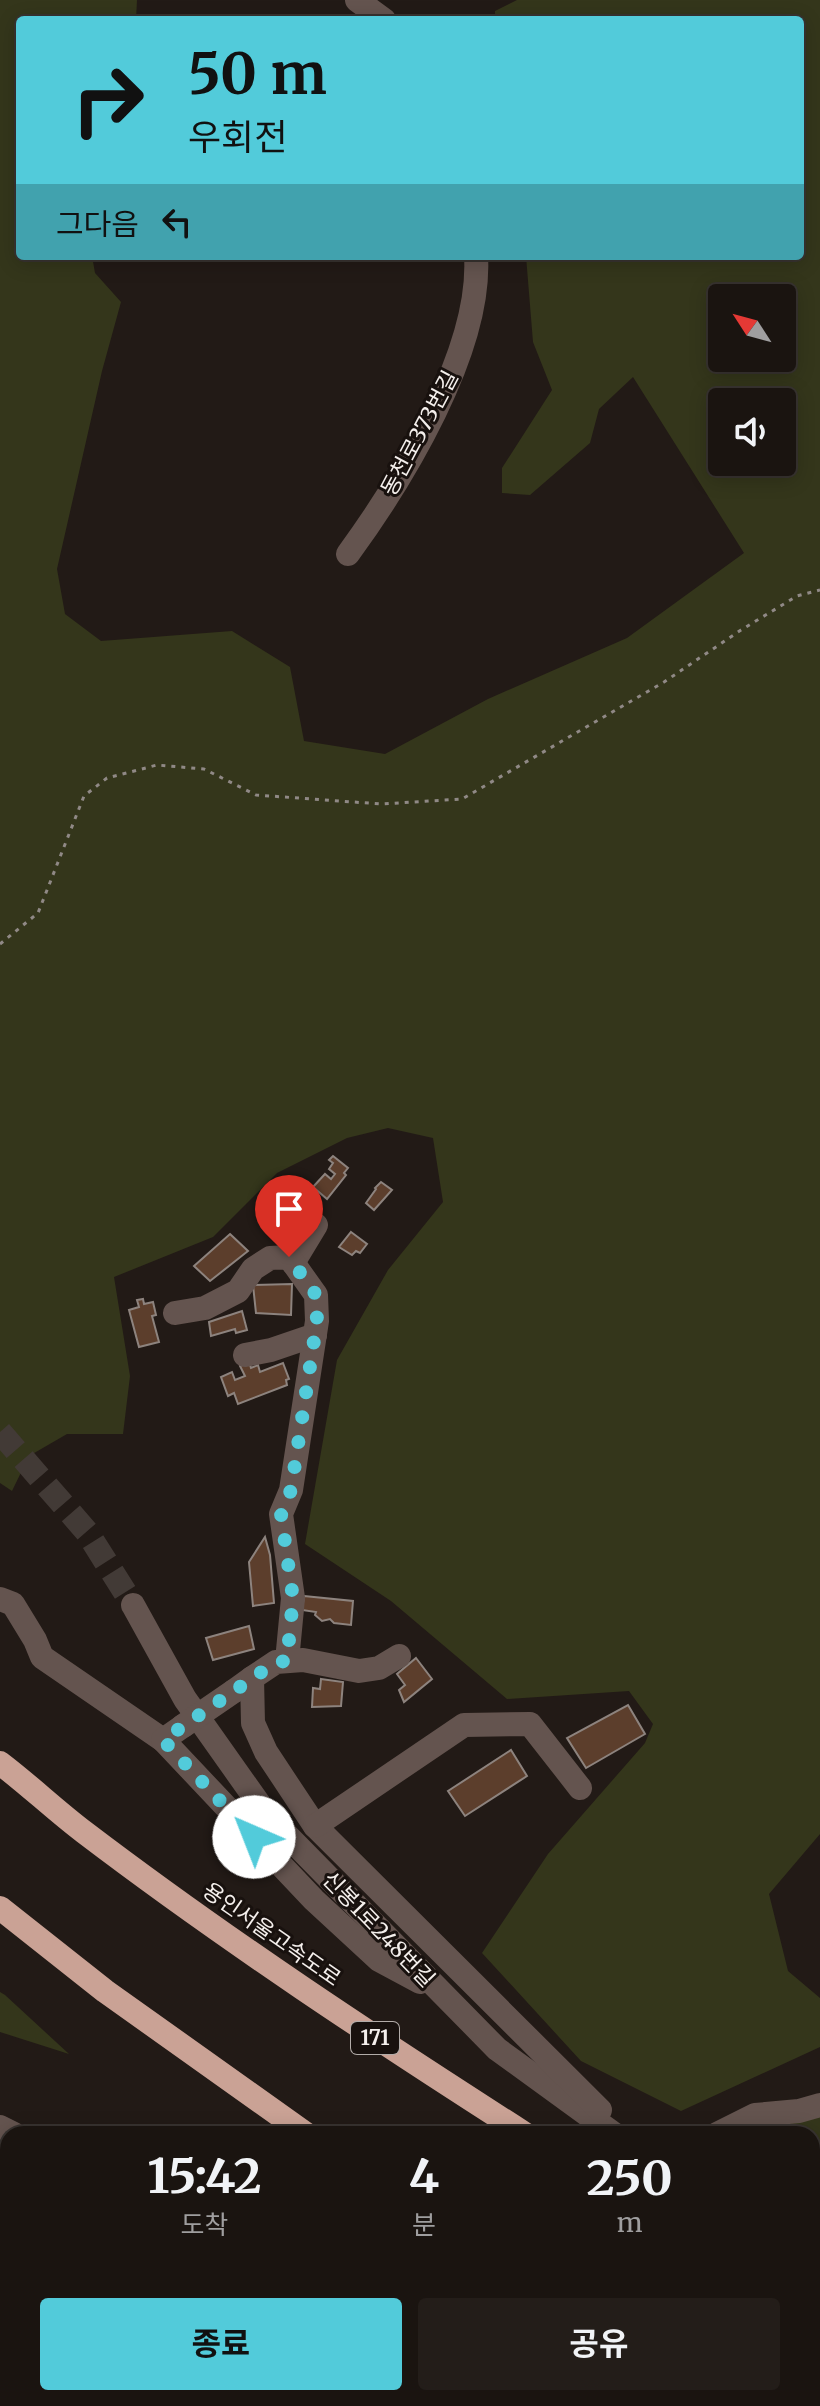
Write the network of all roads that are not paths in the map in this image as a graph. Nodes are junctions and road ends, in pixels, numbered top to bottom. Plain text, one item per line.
1 (357, 0) edge
2 (379, 16) edge
3 (476, 260) edge
4 (348, 554) dead end
5 (316, 1225) dead end
6 (291, 1260) junction
7 (175, 1313) dead end
8 (315, 1335) junction
9 (245, 1355) dead end
10 (0, 1599) edge
11 (133, 1605) tunnel mouth
12 (399, 1656) dead end
13 (287, 1661) junction
14 (243, 1684) junction
15 (173, 1733) junction
16 (0, 1763) edge
17 (580, 1788) dead end
18 (315, 1826) junction
19 (0, 1908) edge
20 (443, 1995) junction
21 (820, 2105) edge
22 (295, 2126) edge
23 (513, 2126) edge
24 (603, 2126) edge
25 (617, 2126) edge
26 (733, 2126) edge

1 - 2 street
3 - 4 street, 동천로373번길
5 - 6 street
6 - 7 street
6 - 8 street
8 - 9 street
8 - 13 street
10 - 15 street
11 - 20 street, 신봉1로248번길
12 - 13 street
13 - 14 street
14 - 15 street, bridge
14 - 18 street
15 - 20 street
16 - 23 highway, 용인서울고속도로 / 171
17 - 18 street
18 - 25 street
19 - 22 highway
20 - 24 street, 신봉1로248번길
21 - 26 street

